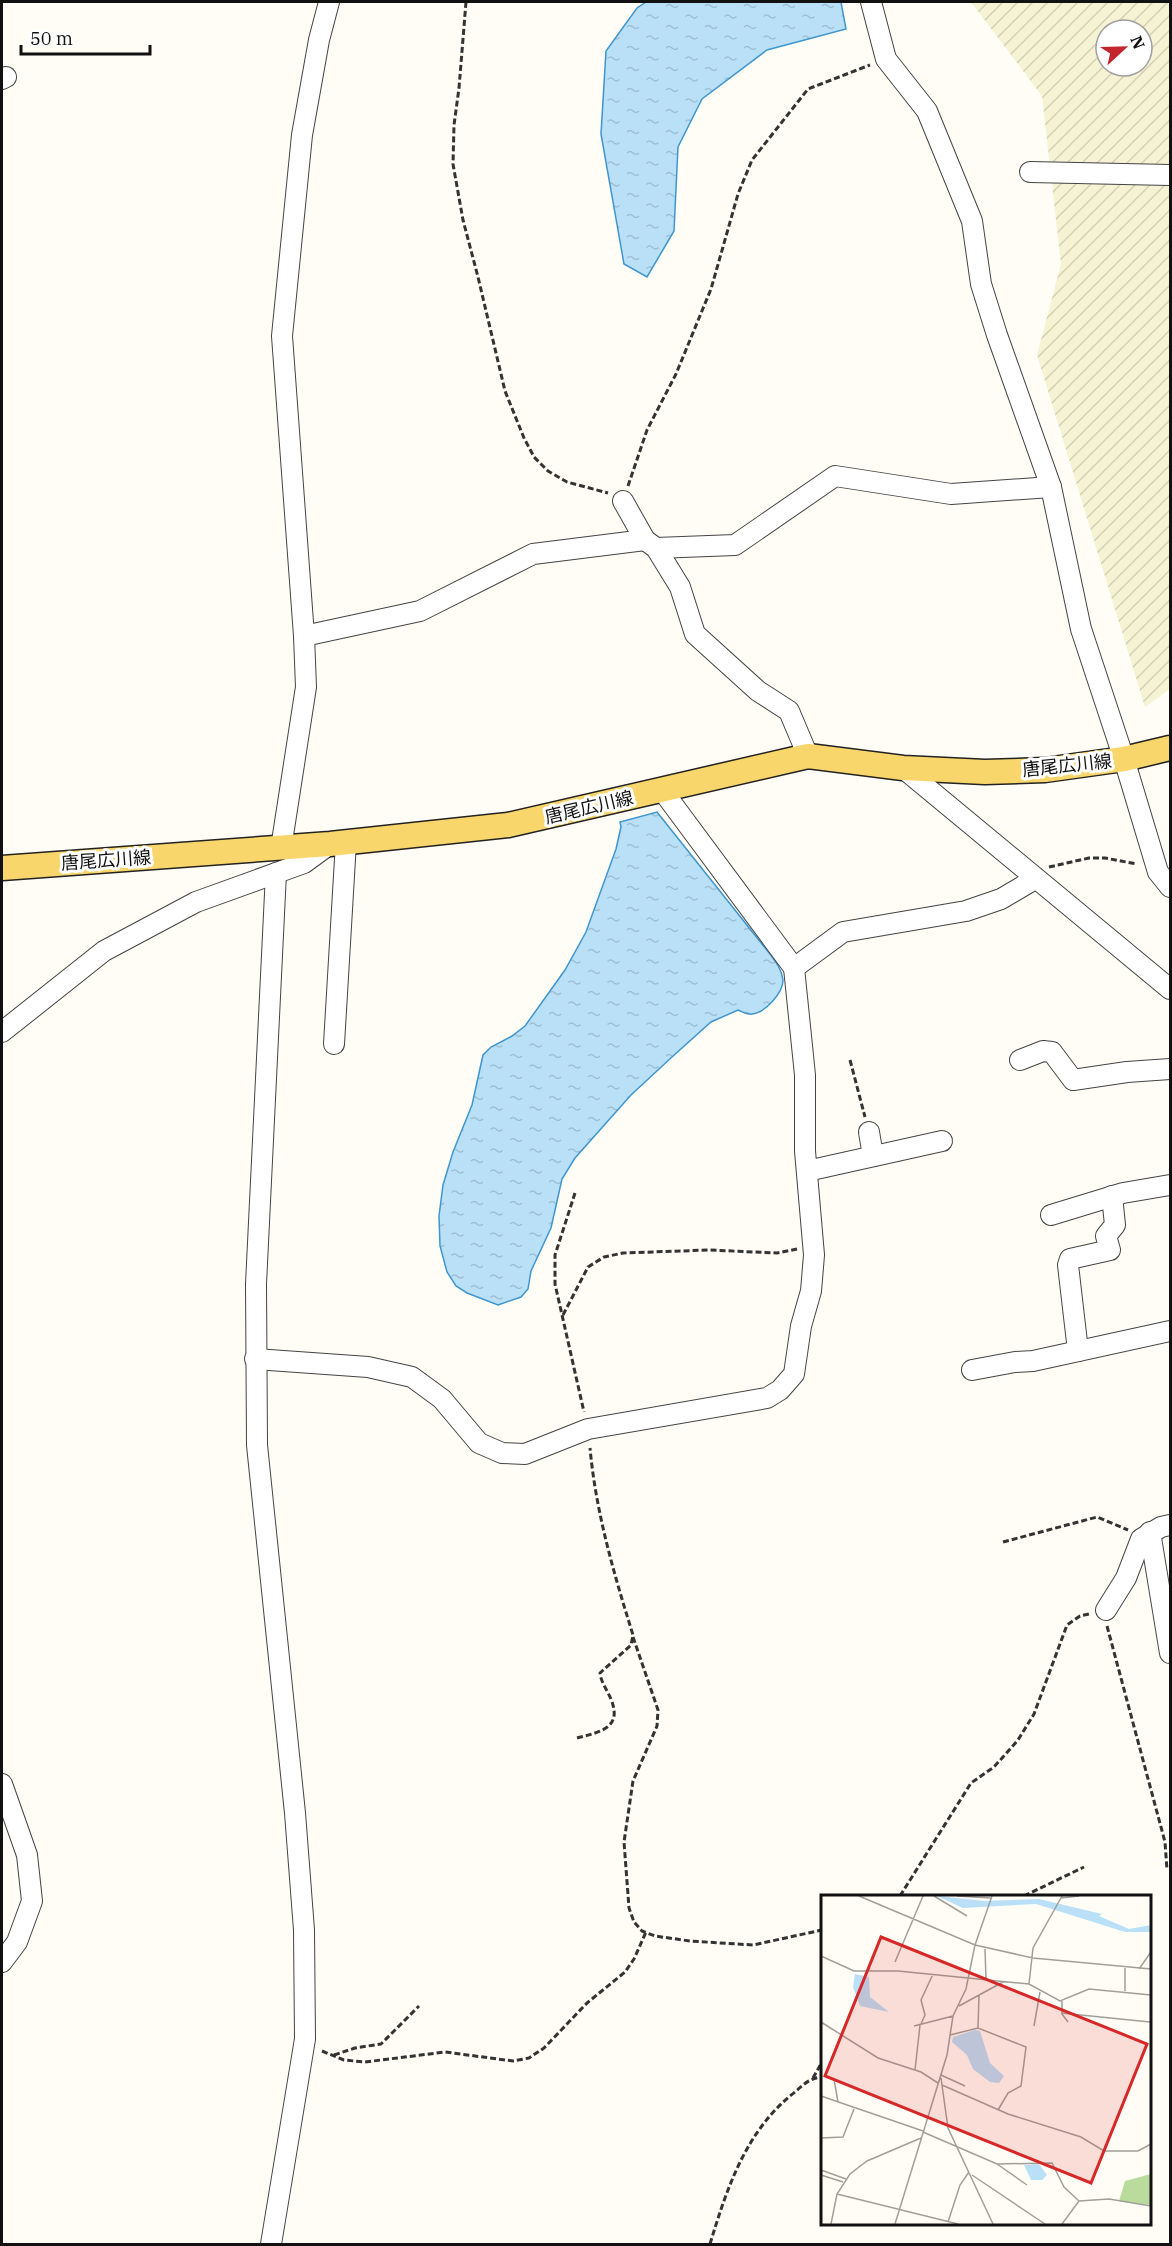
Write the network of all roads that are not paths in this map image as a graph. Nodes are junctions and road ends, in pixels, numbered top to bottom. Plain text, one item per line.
1 (329, 2) edge
2 (871, 2) edge
3 (1030, 172) dead end
4 (1170, 175) edge
5 (1051, 487) junction
6 (623, 501) road end
7 (650, 544) junction
8 (304, 636) junction
9 (1170, 748) edge
10 (808, 756) junction
11 (1124, 759) junction
12 (903, 768) junction
13 (662, 790) junction
14 (338, 843) junction
15 (281, 848) junction
16 (2, 868) edge
17 (276, 873) junction
18 (1031, 876) junction
19 (1170, 887) edge
20 (794, 968) junction
21 (1170, 989) edge
22 (2, 1032) edge
23 (334, 1044) dead end
24 (1020, 1060) dead end
25 (1170, 1069) edge
26 (868, 1132) road end
27 (942, 1141) dead end
28 (873, 1156) junction
29 (807, 1171) junction
30 (1170, 1185) edge
31 (1112, 1196) junction
32 (1051, 1215) dead end
33 (1170, 1331) edge
34 (1078, 1351) junction
35 (255, 1359) junction
36 (972, 1371) dead end
37 (1170, 1525) edge
38 (1148, 1534) junction
39 (1106, 1610) road end
40 (1170, 1653) edge
41 (2, 1784) edge
42 (2, 1962) edge
43 (271, 2244) edge

1 - 8 street
2 - 5 street
3 - 4 street
5 - 7 street
5 - 11 street
6 - 7 street
7 - 8 street
7 - 10 street
8 - 15 street
9 - 11 main road, 唐尾広川線
10 - 12 main road, 唐尾広川線
10 - 13 main road, 唐尾広川線
11 - 12 main road, 唐尾広川線
11 - 19 street
12 - 18 street
13 - 14 main road, 唐尾広川線
13 - 20 street
14 - 15 main road, 唐尾広川線
14 - 17 street
14 - 23 street
15 - 16 main road, 唐尾広川線
17 - 22 street
17 - 35 street
18 - 20 street
18 - 21 street
20 - 29 street
24 - 25 street
26 - 28 street
27 - 28 street
28 - 29 street
29 - 35 street
30 - 31 street
31 - 32 street
31 - 34 street
33 - 34 street
34 - 36 street
35 - 43 street
37 - 38 street
38 - 39 street
38 - 40 street
41 - 42 street

